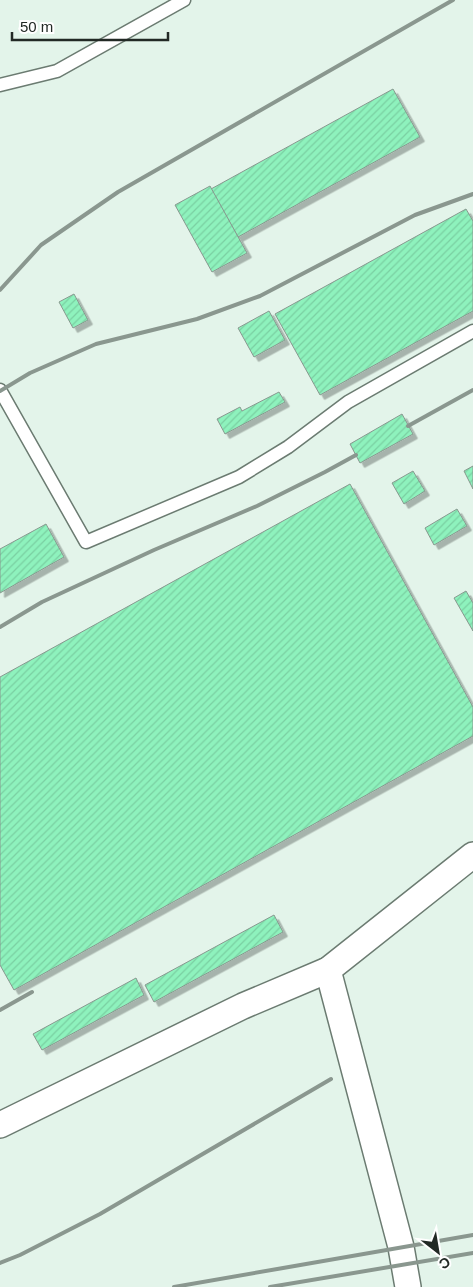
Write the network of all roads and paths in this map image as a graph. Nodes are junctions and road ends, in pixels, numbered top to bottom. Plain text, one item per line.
1 (184, 0) edge
2 (0, 85) edge
3 (473, 330) edge
4 (0, 390) edge
5 (473, 855) edge
6 (328, 970) junction
7 (0, 1125) edge
8 (408, 1287) edge

1 - 2 lane
3 - 4 lane
5 - 6 street
6 - 7 street
6 - 8 street

